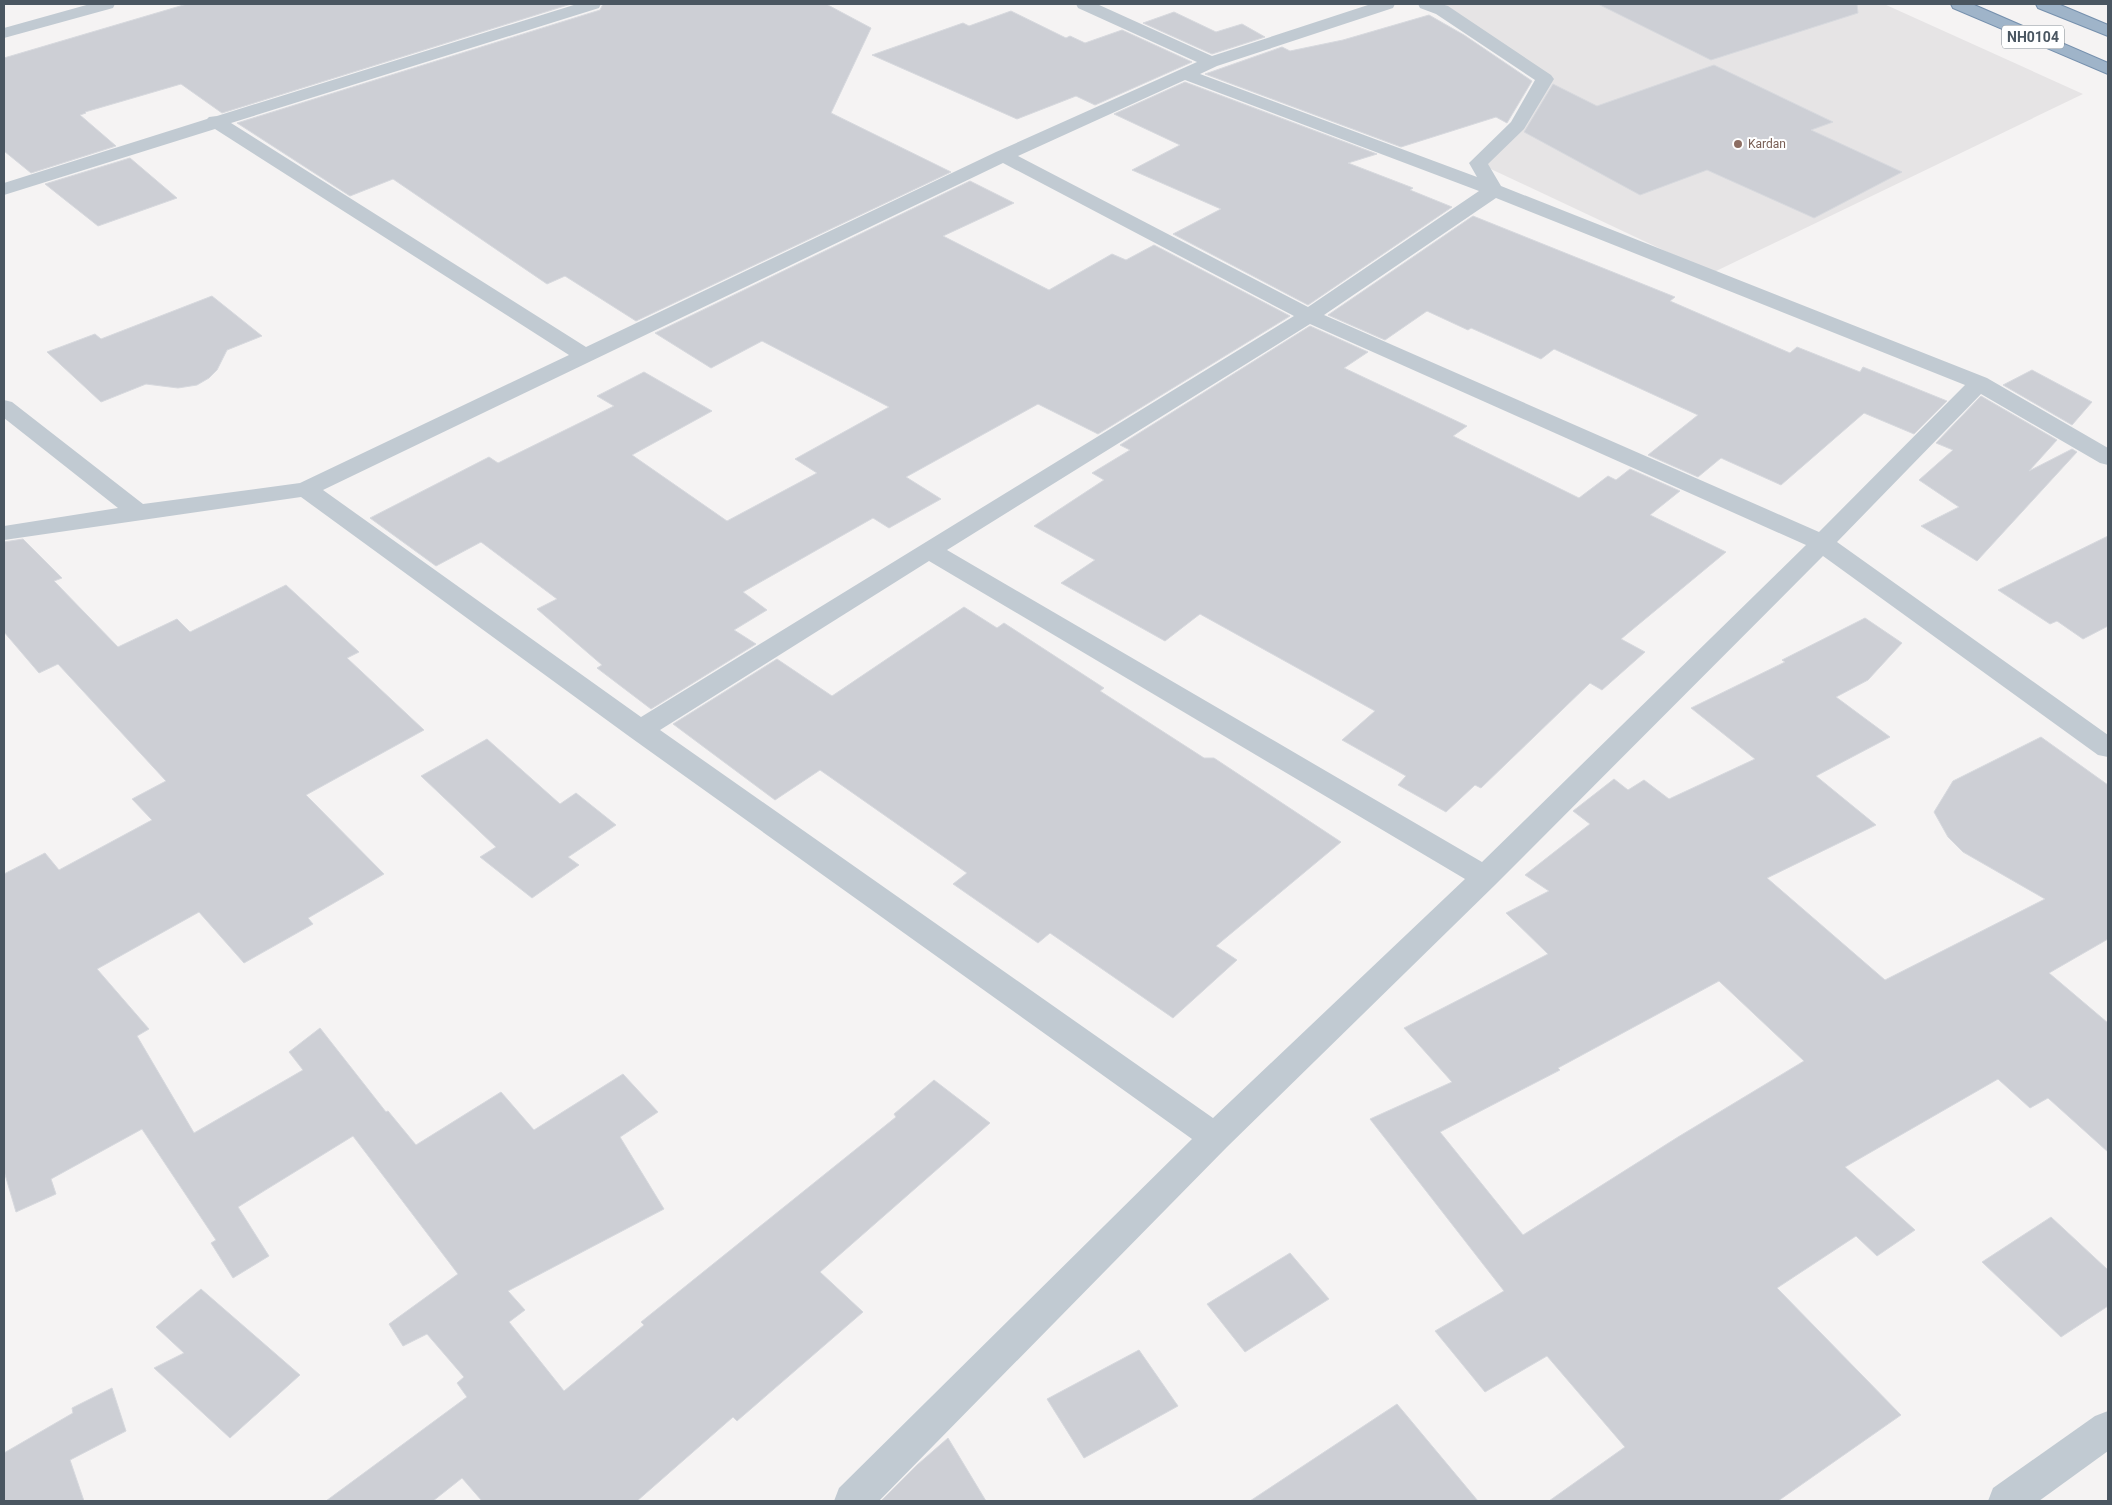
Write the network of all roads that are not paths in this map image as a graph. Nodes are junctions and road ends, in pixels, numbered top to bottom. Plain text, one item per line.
1 (107, 4) edge
2 (593, 4) edge
3 (1084, 4) edge
4 (1387, 4) edge
5 (1426, 4) edge
6 (1959, 4) edge
7 (2044, 4) edge
8 (2108, 31) edge
9 (4, 33) edge
10 (1211, 62) junction
11 (2108, 69) edge
12 (1185, 74) junction
13 (215, 121) junction
14 (1003, 156) junction
15 (4, 189) edge
16 (1494, 190) junction
17 (1309, 316) junction
18 (585, 356) junction
19 (1978, 382) junction
20 (4, 407) edge
21 (2108, 458) edge
22 (306, 489) junction
23 (138, 512) junction
24 (4, 533) edge
25 (1822, 543) junction
26 (928, 550) junction
27 (640, 730) junction
28 (2108, 748) edge
29 (1485, 877) junction
30 (1215, 1137) junction
31 (2108, 1429) edge
32 (853, 1501) edge
33 (2007, 1501) edge

1 - 9 street
2 - 13 street
3 - 10 street
4 - 10 street
5 - 16 street
6 - 11 highway, NH0104
7 - 8 highway, NH0104
10 - 12 street
12 - 14 street
12 - 16 street
13 - 15 street
13 - 18 street
14 - 17 street
14 - 18 street
16 - 17 street
16 - 19 street
17 - 25 street
17 - 26 street
18 - 22 street
19 - 21 street
19 - 25 street
20 - 23 street
22 - 23 street
22 - 27 street
23 - 24 street
25 - 28 street
25 - 29 street
26 - 27 street
26 - 29 street
27 - 30 street
29 - 30 street
30 - 32 street
31 - 33 street

